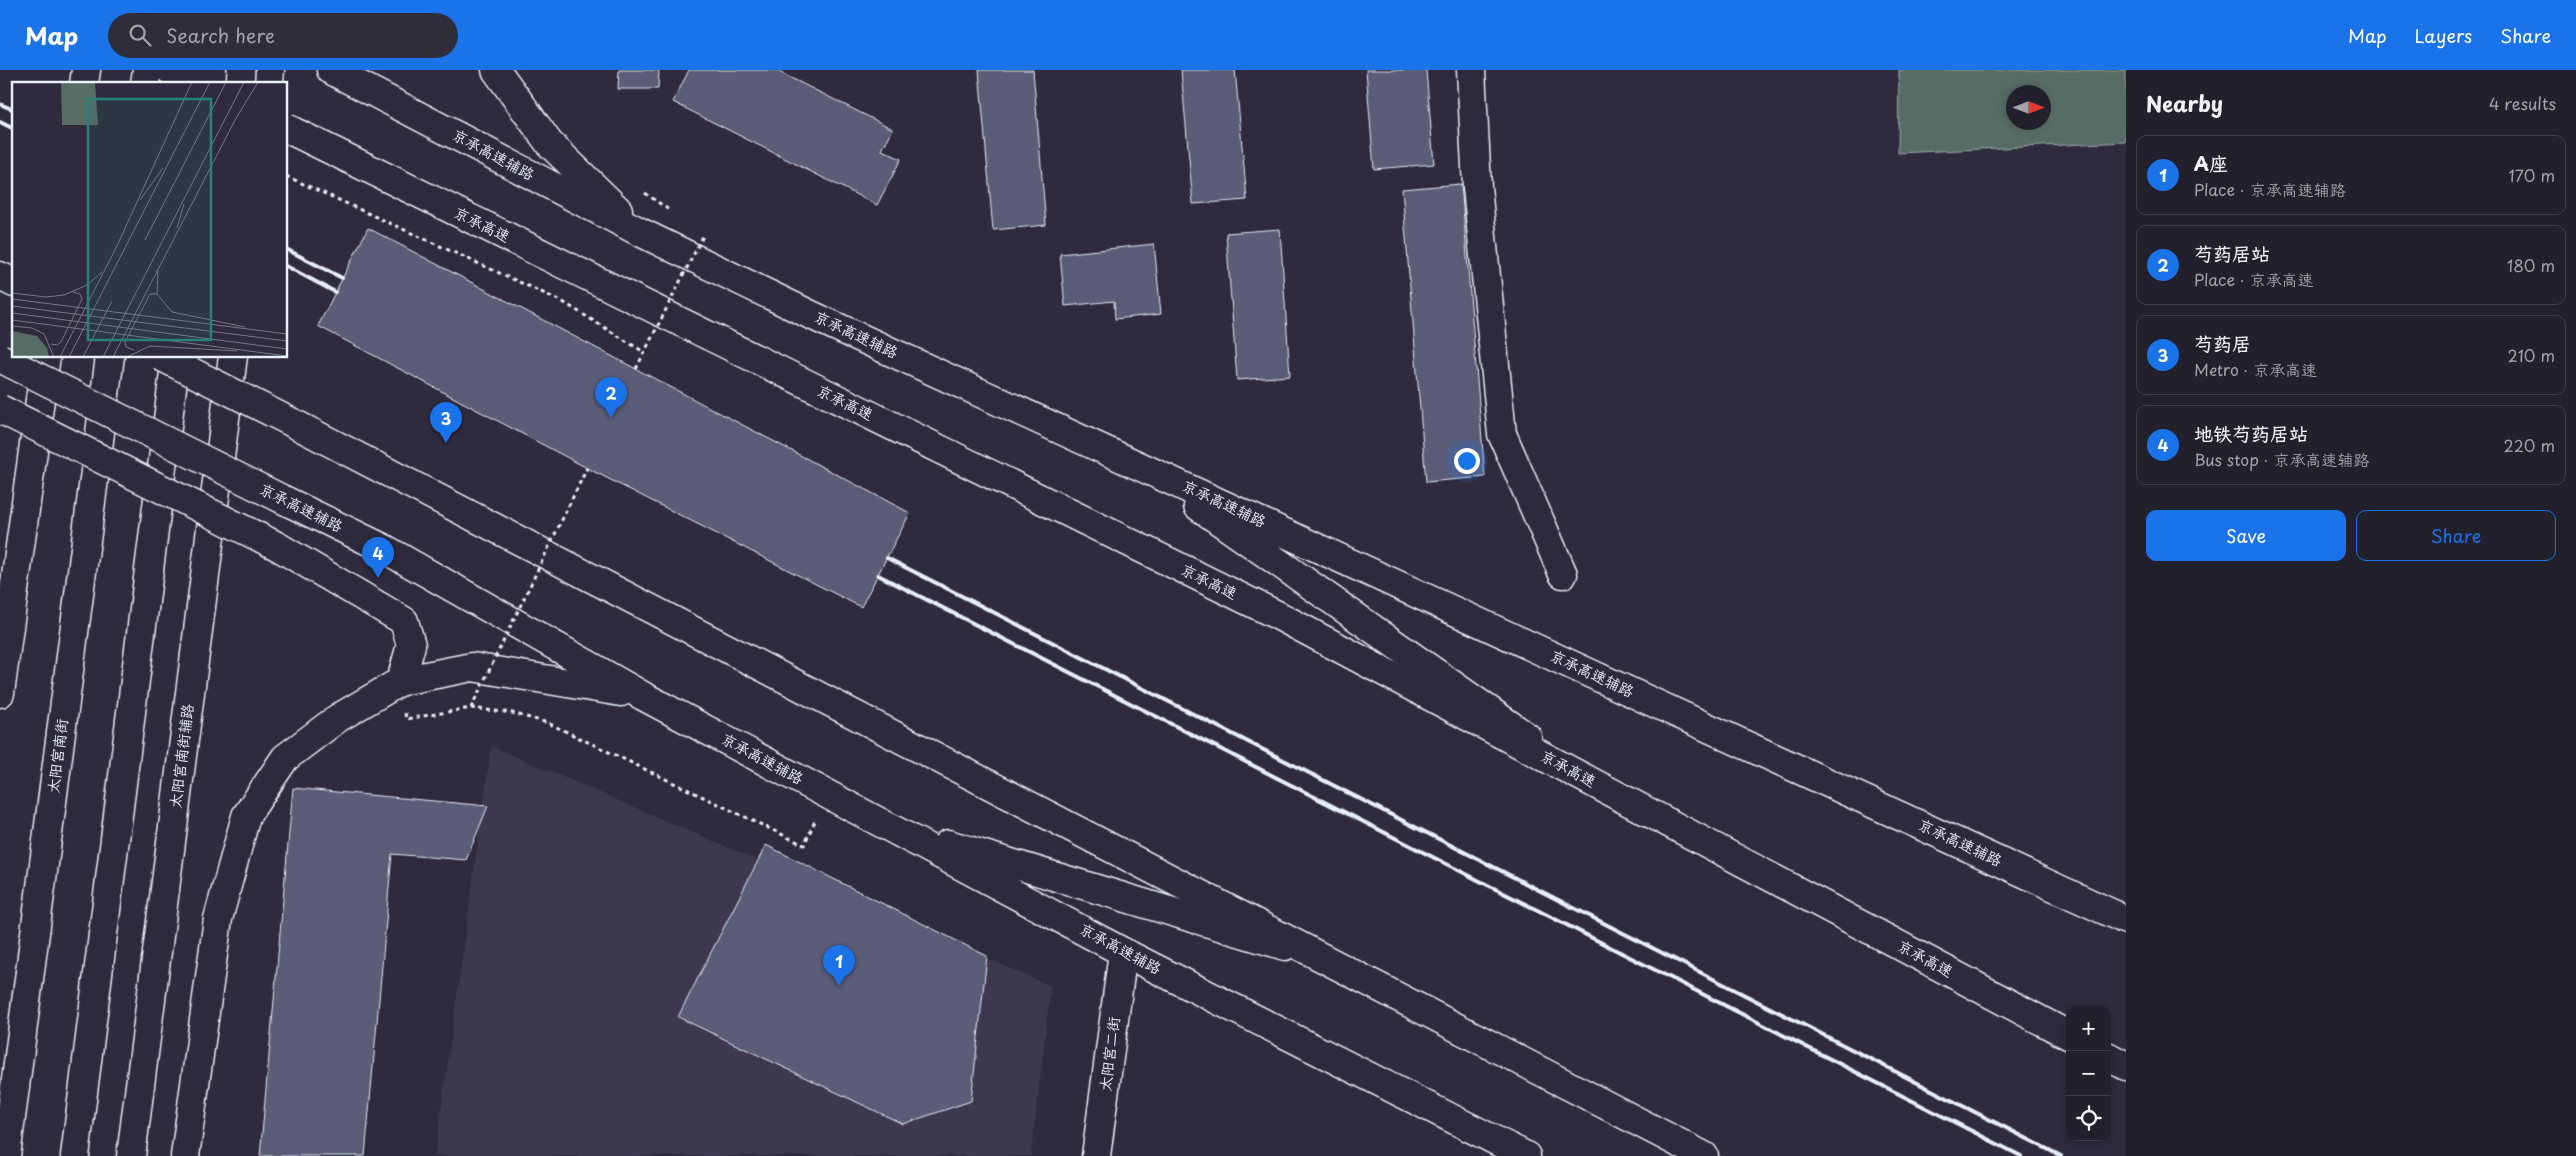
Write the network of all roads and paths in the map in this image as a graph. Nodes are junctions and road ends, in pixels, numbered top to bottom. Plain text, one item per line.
1 (170, 70) edge
2 (496, 70) edge
3 (1471, 70) edge
4 (338, 74) edge
5 (193, 82) edge
6 (288, 129) edge
7 (288, 177) edge
8 (640, 232) junction
9 (704, 234) dead end
10 (0, 276) edge
11 (12, 282) edge
12 (644, 352) junction
13 (0, 358) edge
14 (46, 358) edge
15 (110, 358) edge
16 (164, 358) edge
17 (176, 358) edge
18 (233, 358) edge
19 (636, 369) dead end
20 (0, 409) edge
21 (1140, 465) junction
22 (587, 468) dead end
23 (1563, 574) dead end
24 (401, 681) junction
25 (0, 693) edge
26 (643, 696) junction
27 (471, 708) junction
28 (406, 719) dead end
29 (1588, 780) junction
30 (892, 827) junction
31 (804, 844) dead end
32 (2126, 920) edge
33 (1123, 952) junction
34 (1320, 957) junction
35 (2066, 1034) edge
36 (2111, 1058) edge
37 (2126, 1066) edge
38 (6, 1156) edge
39 (75, 1156) edge
40 (131, 1156) edge
41 (185, 1156) edge
42 (1096, 1156) edge
43 (1526, 1156) edge
44 (1704, 1156) edge

1 - 5 main road
2 - 8 main road
3 - 23 main road
4 - 8 main road, 京承高速辅路
6 - 29 main road, 京承高速, bridge
7 - 12 path
8 - 21 main road, 京承高速辅路
9 - 12 path, bridge
10 - 11 main road
12 - 19 path, bridge
13 - 26 main road, 京承高速辅路, bridge
14 - 25 main road
15 - 38 main road, 太阳宫南街
16 - 34 main road, bridge
17 - 39 main road
18 - 40 main road, 太阳宫南街辅路
20 - 24 main road, bridge
21 - 29 main road
21 - 32 main road, 京承高速辅路
22 - 27 path, bridge
24 - 26 main road
24 - 41 main road
26 - 30 main road, 京承高速辅路
27 - 28 path
27 - 31 path
29 - 35 main road, 京承高速
30 - 33 main road, 京承高速辅路
30 - 34 main road
33 - 42 main road, 太阳宫二街
33 - 43 main road, 京承高速辅路
34 - 44 main road
36 - 37 main road

